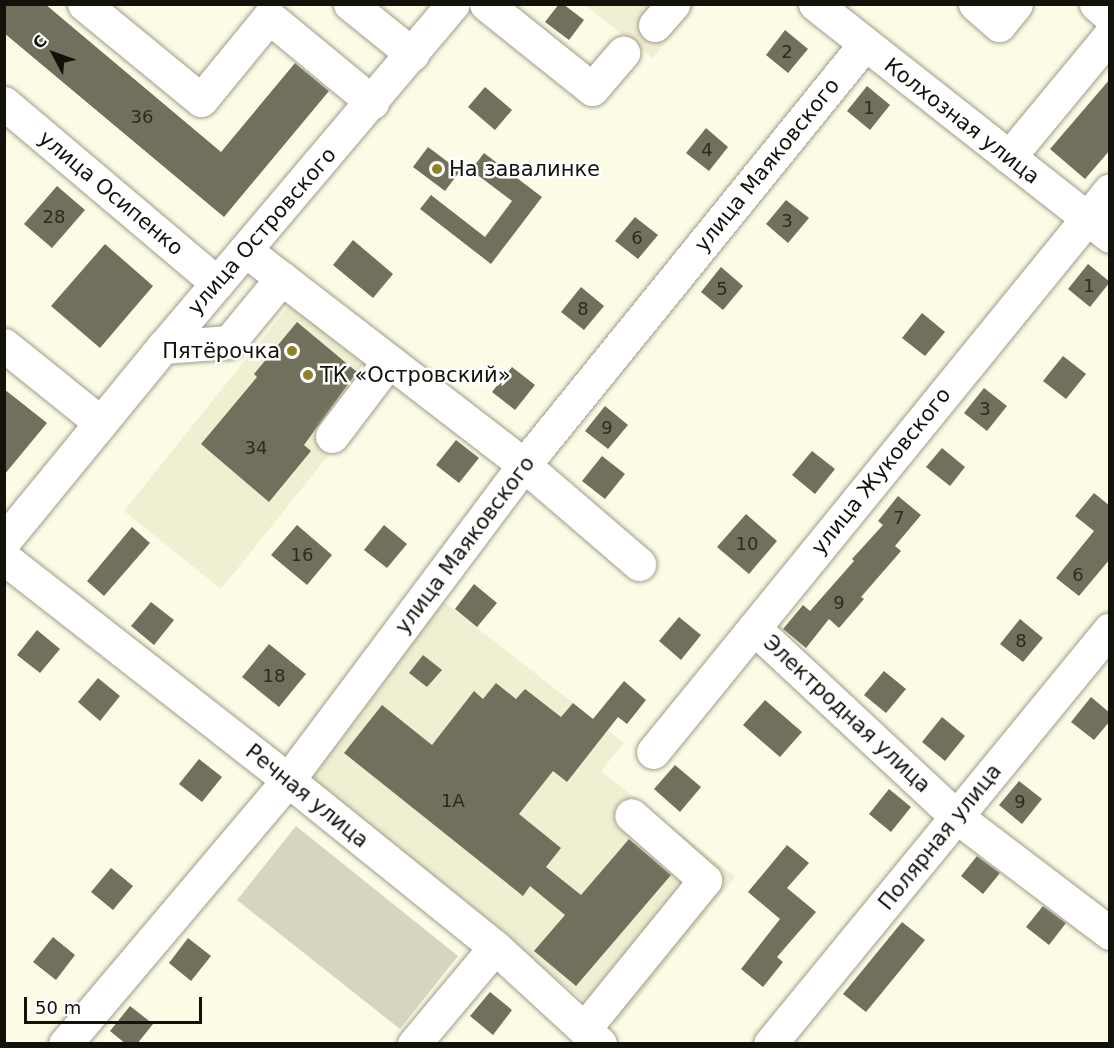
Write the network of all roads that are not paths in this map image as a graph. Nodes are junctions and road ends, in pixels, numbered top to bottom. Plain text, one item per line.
1 (84, 4) edge
2 (350, 4) edge
3 (453, 4) edge
4 (486, 4) edge
5 (815, 4) edge
6 (975, 4) edge
7 (1016, 4) edge
8 (1096, 4) edge
9 (384, 15) edge
10 (1110, 16) edge
11 (1110, 35) edge
12 (864, 45) junction
13 (623, 53) dead end
14 (412, 54) junction
15 (372, 102) junction
16 (4, 103) edge
17 (1009, 157) junction
18 (1110, 190) edge
19 (1098, 227) edge
20 (245, 250) junction
21 (282, 278) junction
22 (217, 283) junction
23 (4, 345) edge
24 (163, 347) junction
25 (389, 361) junction
26 (101, 423) junction
27 (332, 436) dead end
28 (524, 465) junction
29 (4, 542) edge
30 (4, 558) edge
31 (639, 564) dead end
32 (754, 628) junction
33 (1110, 629) edge
34 (653, 752) dead end
35 (288, 780) junction
36 (631, 815) dead end
37 (957, 817) junction
38 (1110, 933) edge
39 (495, 947) junction
40 (592, 1036) edge
41 (65, 1044) edge
42 (414, 1044) edge
43 (770, 1044) edge

1 - 15 street
2 - 9 street
3 - 14 street, улица Островского
4 - 13 street
5 - 12 street, Колхозная улица
6 - 7 street
8 - 10 street
9 - 14 street
11 - 17 street
12 - 17 street, Колхозная улица
12 - 28 street, улица Маяковского
14 - 15 street, улица Островского
15 - 20 street, улица Островского
16 - 22 street, улица Осипенко
17 - 19 street, Колхозная улица
18 - 19 street, улица Жуковского
19 - 32 street, улица Жуковского
20 - 21 street
20 - 22 street, улица Островского
21 - 24 street
21 - 25 street
22 - 24 street, улица Островского
23 - 26 street
24 - 26 street, улица Островского
25 - 27 street
25 - 28 street
26 - 29 street, улица Островского
28 - 31 street
28 - 35 street, улица Маяковского
30 - 35 street, Речная улица
32 - 34 street, улица Жуковского
32 - 37 street, Электродная улица
33 - 37 street, Полярная улица
35 - 39 street, Речная улица
35 - 41 street, улица Маяковского
36 - 40 street
37 - 38 street, Электродная улица
37 - 43 street, Полярная улица
39 - 40 street, Речная улица
39 - 42 street

